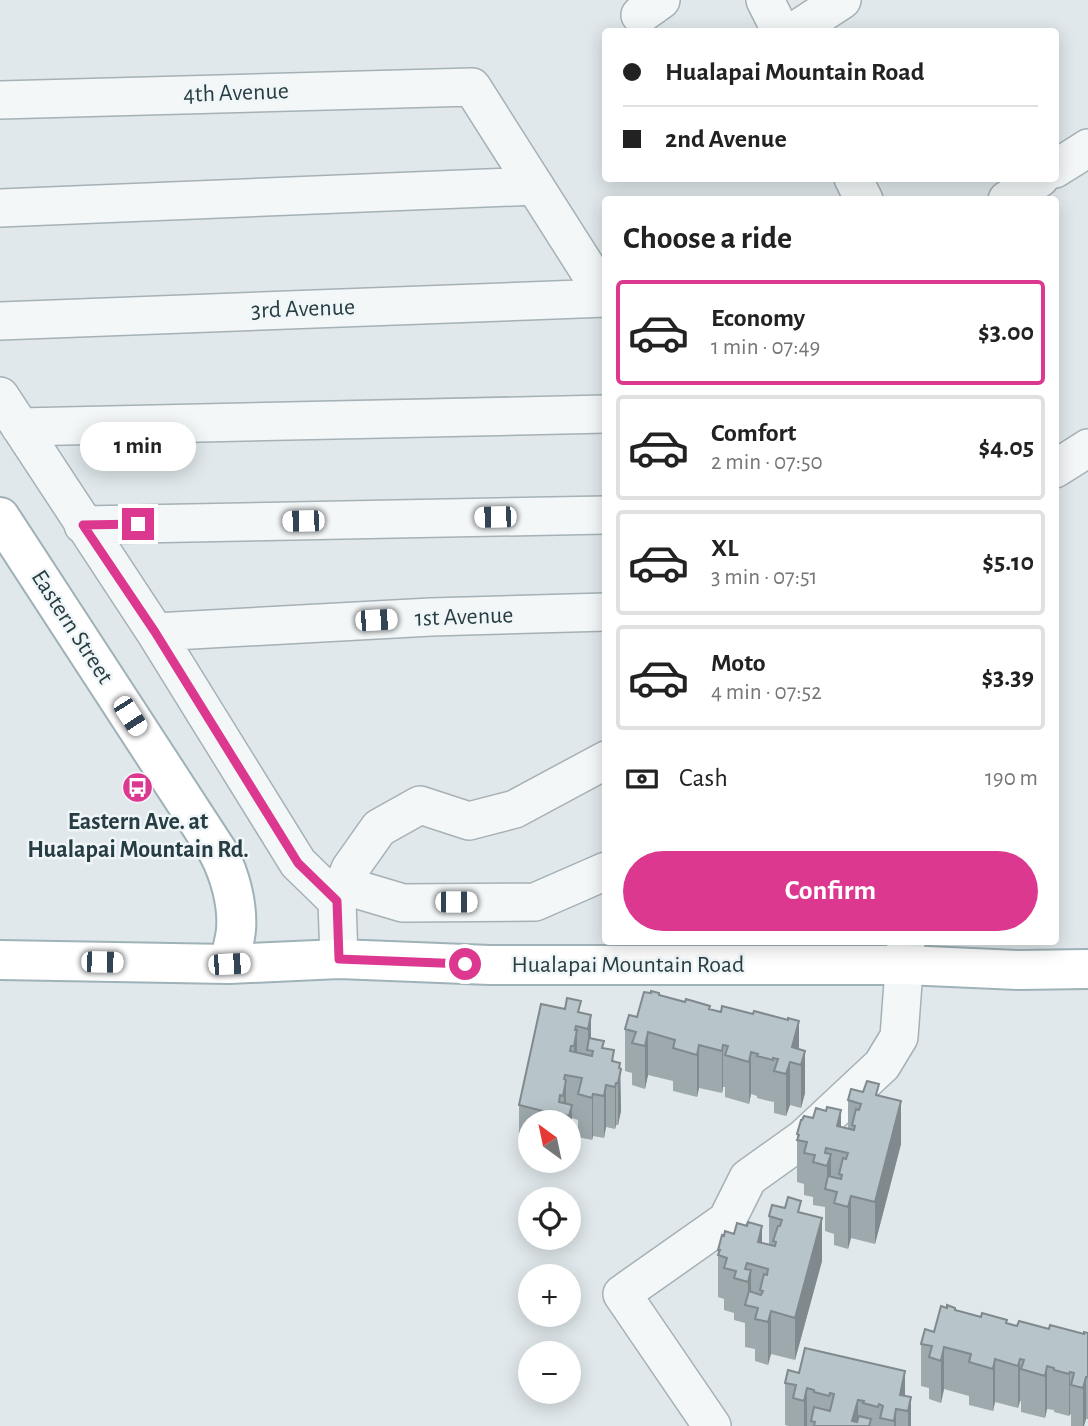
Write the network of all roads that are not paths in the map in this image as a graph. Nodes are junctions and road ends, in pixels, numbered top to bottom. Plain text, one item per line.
1 (765, 0) edge
2 (842, 0) edge
3 (779, 28) edge
4 (799, 28) edge
5 (0, 100) edge
6 (1088, 148) edge
7 (1059, 166) edge
8 (1034, 182) edge
9 (535, 186) junction
10 (1013, 196) edge
11 (0, 208) edge
12 (602, 292) edge
13 (602, 298) edge
14 (0, 321) edge
15 (0, 396) edge
16 (602, 414) edge
17 (20, 427) junction
18 (1088, 448) edge
19 (1059, 466) edge
20 (602, 515) edge
21 (0, 517) edge
22 (83, 525) junction
23 (602, 612) edge
24 (155, 632) junction
25 (602, 762) edge
26 (602, 873) edge
27 (340, 893) junction
28 (906, 953) edge
29 (339, 959) junction
30 (0, 960) edge
31 (229, 964) junction
32 (1088, 969) edge
33 (712, 1426) edge

1 - 3 street
2 - 4 street
5 - 9 street, 4th Avenue
6 - 7 street
8 - 10 street
9 - 11 street
9 - 12 street
13 - 14 street, 3rd Avenue
15 - 17 street
16 - 17 street
17 - 22 street
18 - 19 street
20 - 22 street
21 - 31 main road, Eastern Street
22 - 24 street
23 - 24 street, 1st Avenue
24 - 27 street
25 - 27 street
26 - 27 street
27 - 29 street
28 - 29 main road, Hualapai Mountain Road
28 - 32 main road, Hualapai Mountain Road
28 - 33 street
29 - 31 main road, Hualapai Mountain Road
30 - 31 main road, Hualapai Mountain Road

